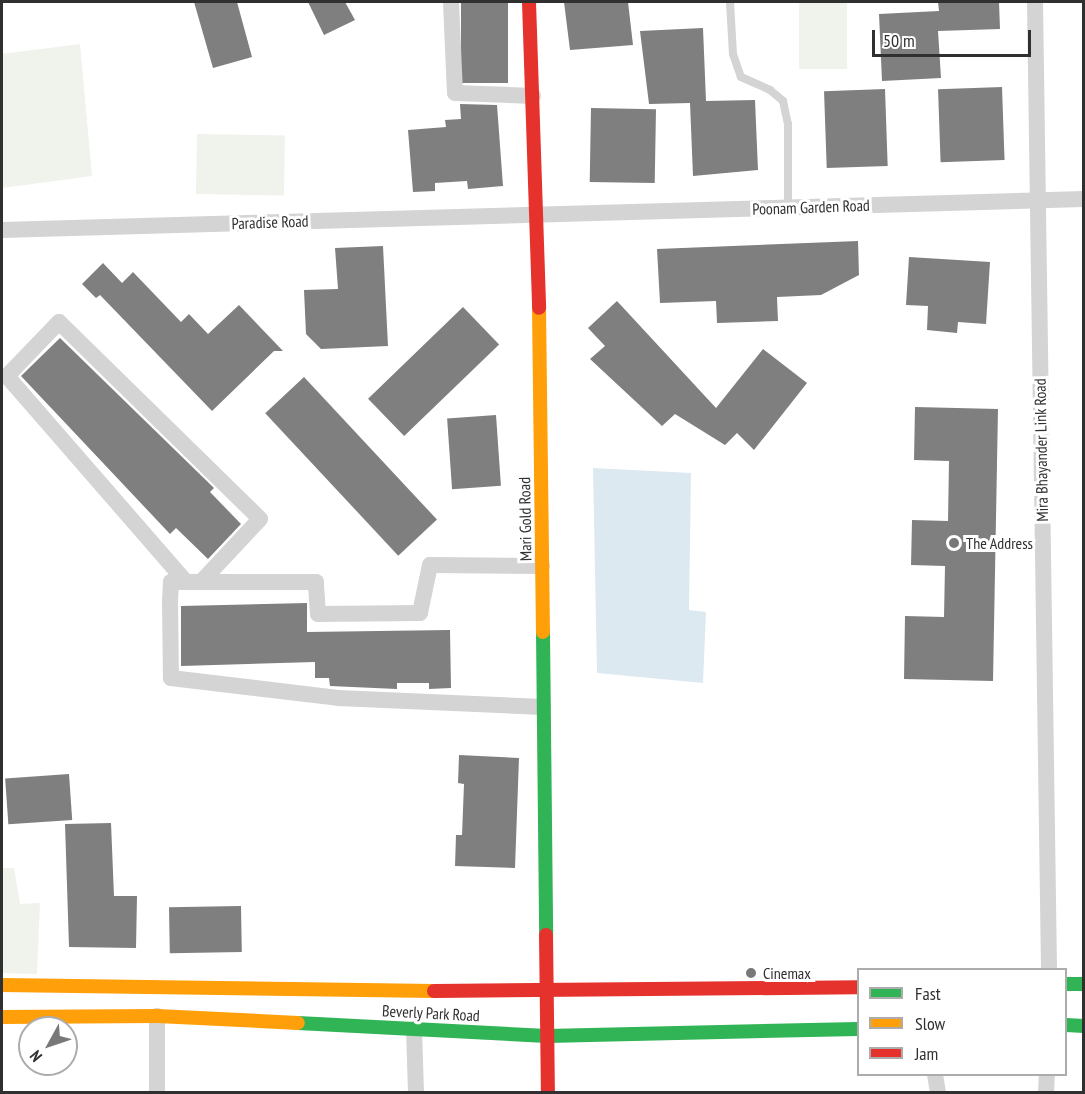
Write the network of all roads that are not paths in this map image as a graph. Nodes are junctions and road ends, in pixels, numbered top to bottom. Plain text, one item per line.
1 (451, 2) edge
2 (529, 2) edge
3 (730, 2) edge
4 (1035, 2) edge
5 (533, 96) junction
6 (1083, 199) edge
7 (1037, 201) junction
8 (788, 208) junction
9 (538, 214) junction
10 (2, 230) edge
11 (542, 566) junction
12 (193, 582) junction
13 (543, 707) junction
14 (1049, 968) edge
15 (1067, 984) edge
16 (1083, 984) edge
17 (2, 985) edge
18 (857, 987) edge
19 (547, 993) junction
20 (157, 1016) junction
21 (2, 1017) edge
22 (1067, 1025) edge
23 (1083, 1026) edge
24 (414, 1029) junction
25 (857, 1029) edge
26 (547, 1036) junction
27 (935, 1076) edge
28 (1047, 1076) edge
29 (157, 1092) edge
30 (416, 1092) edge
31 (548, 1092) edge
32 (938, 1092) edge
33 (1046, 1092) edge

1 - 5 street
2 - 5 main road, Mari Gold Road
3 - 8 lane
4 - 7 street, Mira Bhayander Link Road
5 - 9 main road, Mari Gold Road
6 - 7 street, Poonam Garden Road
7 - 8 street, Poonam Garden Road
7 - 14 street, Mira Bhayander Link Road
8 - 9 street, Poonam Garden Road
9 - 10 street, Paradise Road
9 - 11 main road, Mari Gold Road
11 - 12 street
11 - 13 main road, Mari Gold Road
12 - 12 street
12 - 13 street
13 - 19 main road, Mari Gold Road
15 - 16 main road
17 - 19 main road, Beverly Park Road
18 - 19 main road, Beverly Park Road
19 - 26 main road, Mari Gold Road
20 - 21 main road, Beverly Park Road
20 - 24 main road, Beverly Park Road
20 - 29 street
22 - 23 main road
24 - 26 main road, Beverly Park Road
24 - 30 street
25 - 26 main road, Beverly Park Road
26 - 31 main road, Mari Gold Road
27 - 32 street
28 - 33 street

